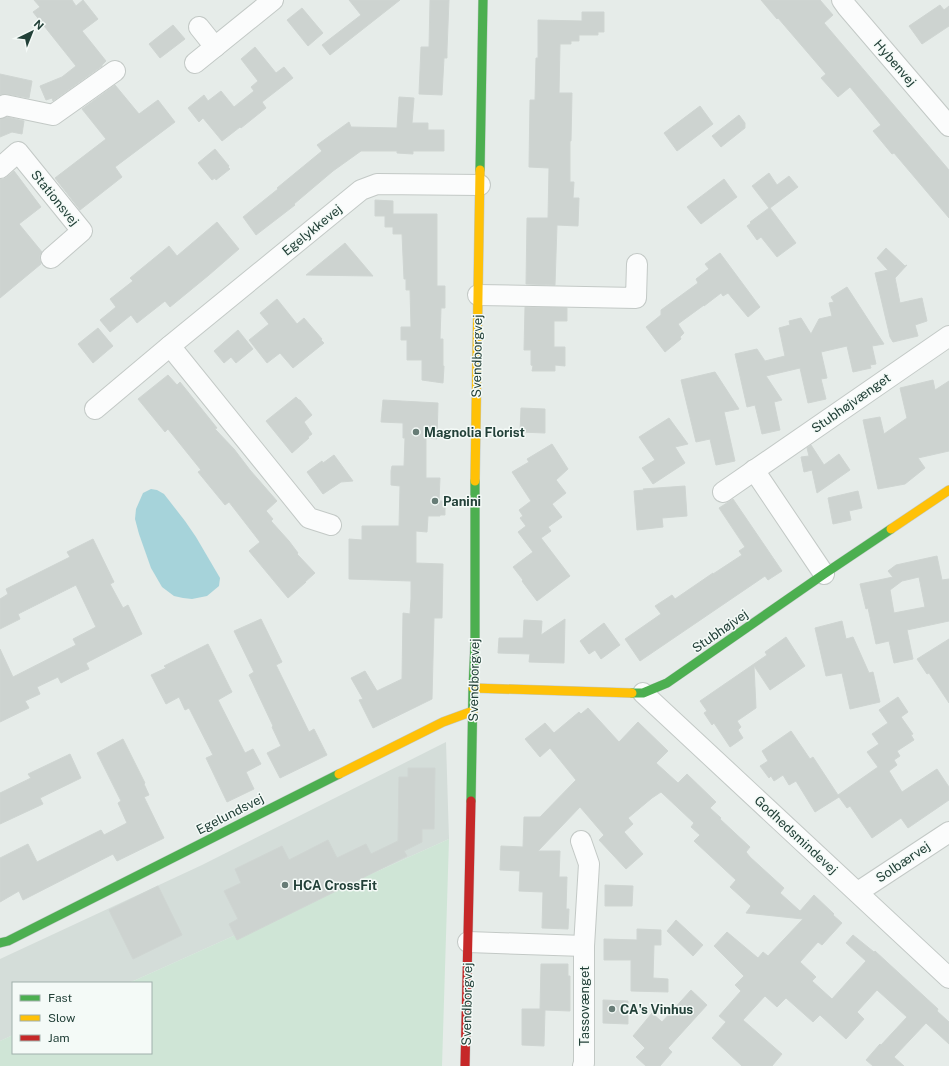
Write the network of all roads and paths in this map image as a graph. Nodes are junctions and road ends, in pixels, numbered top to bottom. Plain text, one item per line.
1 (273, 0) edge
2 (483, 0) edge
3 (842, 0) edge
4 (199, 27) dead end
5 (215, 47) junction
6 (195, 63) dead end
7 (115, 71) dead end
8 (0, 108) edge
9 (949, 126) edge
10 (0, 168) edge
11 (480, 185) junction
12 (51, 258) dead end
13 (637, 264) dead end
14 (478, 295) junction
15 (949, 336) edge
16 (170, 346) junction
17 (95, 409) dead end
18 (754, 470) junction
19 (949, 490) edge
20 (723, 492) dead end
21 (331, 525) dead end
22 (824, 574) junction
23 (473, 688) junction
24 (643, 693) junction
25 (473, 711) junction
26 (949, 832) edge
27 (581, 841) dead end
28 (858, 893) junction
29 (468, 942) junction
30 (0, 943) edge
31 (584, 946) junction
32 (949, 978) edge
33 (465, 1066) edge
34 (582, 1066) edge

1 - 5 street
2 - 11 main road, Svendborgvej
3 - 9 street, Hybenvej
4 - 5 street
5 - 6 street
7 - 8 street
10 - 12 street, Stationsvej
11 - 14 main road, Svendborgvej
11 - 16 street, Egelykkevej
13 - 14 street
14 - 23 main road, Svendborgvej
15 - 18 street, Stubhøjvænget
16 - 17 street, Egelykkevej
16 - 21 street
18 - 20 street, Stubhøjvænget
18 - 22 street
19 - 22 main road, Stubhøjvej
22 - 24 main road, Stubhøjvej
23 - 24 main road, Stubhøjvej
23 - 25 main road, Svendborgvej
24 - 28 street, Godhedsmindevej
25 - 29 main road, Svendborgvej
25 - 30 main road, Egelundsvej
26 - 28 street, Solbærvej
27 - 31 street, Tassovænget
28 - 32 street, Godhedsmindevej
29 - 31 street, Tassovænget
29 - 33 main road, Svendborgvej
31 - 34 street, Tassovænget

